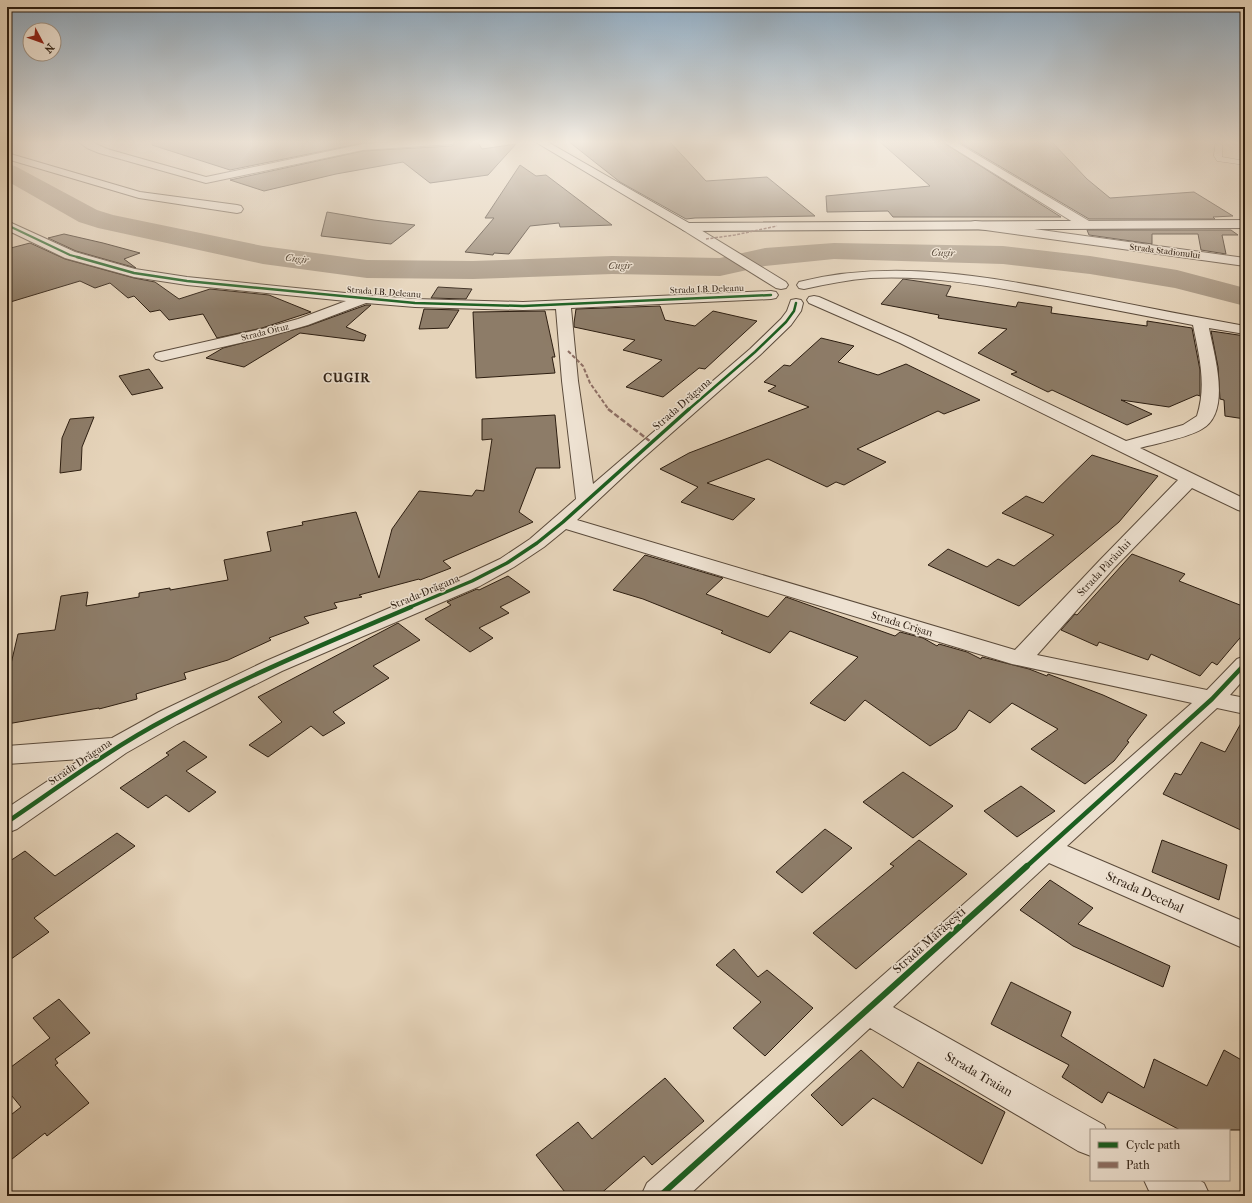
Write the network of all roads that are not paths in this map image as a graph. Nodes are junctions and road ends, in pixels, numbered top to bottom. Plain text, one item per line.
1 (153, 197) edge
2 (636, 197) edge
3 (1040, 197) edge
4 (237, 209) dead end
5 (1071, 224) junction
6 (1085, 224) junction
7 (1245, 224) edge
8 (7, 225) edge
9 (976, 226) junction
10 (687, 227) junction
11 (1084, 241) junction
12 (1245, 262) edge
13 (776, 282) junction
14 (771, 295) junction
15 (805, 296) junction
16 (365, 299) junction
17 (563, 304) junction
18 (1200, 322) junction
19 (1245, 330) edge
20 (162, 356) dead end
21 (1123, 447) junction
22 (1190, 479) junction
23 (586, 500) junction
24 (1245, 506) edge
25 (564, 522) junction
26 (1020, 659) junction
27 (1245, 664) edge
28 (1212, 699) junction
29 (1245, 706) edge
30 (117, 747) junction
31 (7, 755) edge
32 (7, 822) edge
33 (1045, 849) junction
34 (1245, 936) edge
35 (867, 1009) junction
36 (1090, 1137) edge
37 (1165, 1181) edge
38 (660, 1196) edge
39 (1191, 1196) edge

1 - 4 street
2 - 10 street
3 - 6 street
5 - 6 street
5 - 9 street
5 - 11 street
6 - 7 street
8 - 16 street, Strada I.B. Deleanu
9 - 10 street
9 - 11 street, Strada Stadionului
10 - 13 street
11 - 12 street, Strada Stadionului
13 - 14 street
13 - 15 street
14 - 15 street
14 - 17 street, Strada I.B. Deleanu
15 - 18 street
15 - 21 street
15 - 23 street, Strada Drăgana
16 - 17 street, Strada I.B. Deleanu
16 - 20 street, Strada Oituz
17 - 23 street
18 - 19 street
18 - 21 street
21 - 22 street
22 - 24 street
22 - 26 street, Strada Pârâului
23 - 25 street, Strada Drăgana
25 - 26 street, Strada Crișan
25 - 30 street, Strada Drăgana
26 - 28 street, Strada Crișan
27 - 28 street, Strada Mărășești
28 - 29 street, Strada Crișan
28 - 33 street, Strada Mărășești
30 - 31 street
30 - 32 street, Strada Drăgana
33 - 34 street, Strada Decebal
33 - 35 street, Strada Mărășești
35 - 36 street, Strada Traian
35 - 38 street, Strada Mărășești
37 - 39 street

